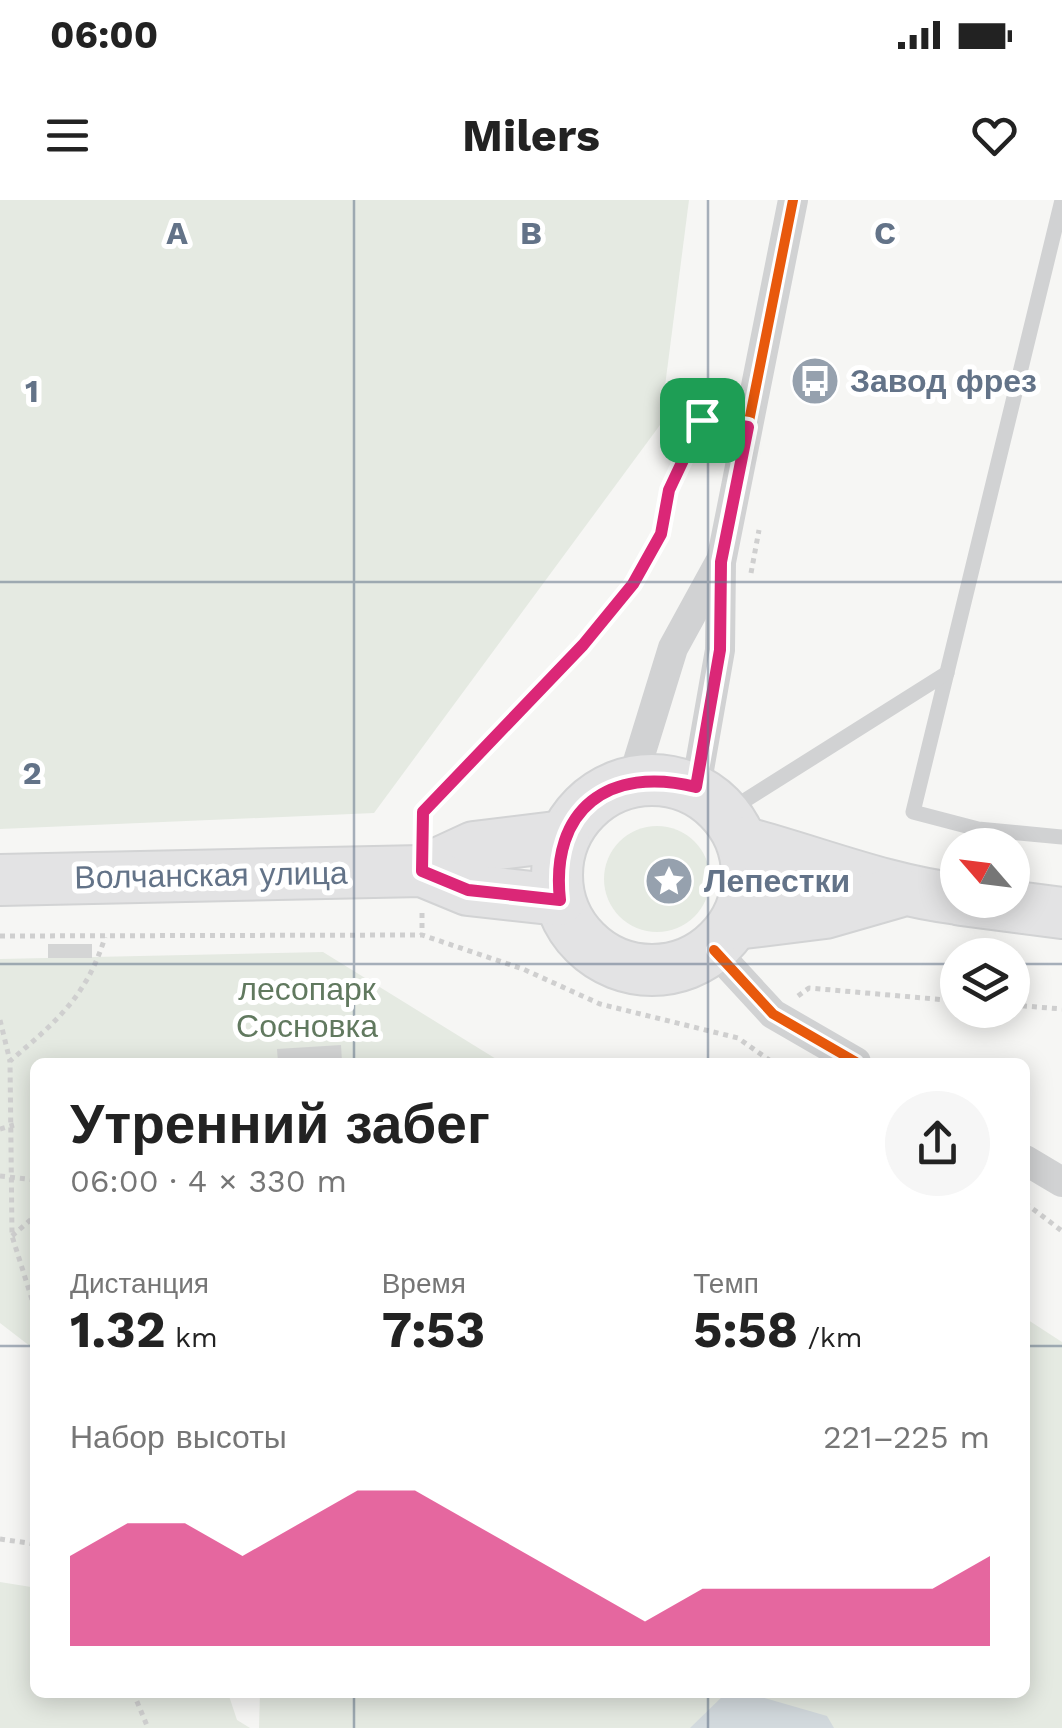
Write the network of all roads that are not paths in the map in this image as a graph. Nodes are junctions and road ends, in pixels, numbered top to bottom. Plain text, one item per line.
1 (793, 200) edge
2 (1062, 200) edge
3 (721, 562) junction
4 (947, 673) junction
5 (632, 781) junction
6 (721, 814) junction
7 (564, 836) junction
8 (1062, 837) edge
9 (422, 871) junction
10 (0, 880) edge
11 (898, 892) junction
12 (940, 897) edge
13 (560, 900) junction
14 (1030, 909) edge
15 (1062, 913) edge
16 (724, 937) junction
17 (849, 1058) edge
18 (1030, 1163) edge
19 (1062, 1182) edge

1 - 3 street
2 - 4 lane
3 - 5 street
3 - 6 street
4 - 6 lane
4 - 8 lane
5 - 6 main road
5 - 7 main road
6 - 11 main road
6 - 16 main road
7 - 9 main road, Волчанская улица
7 - 13 main road
9 - 10 main road, Волчанская улица
9 - 13 main road, Волчанская улица
11 - 12 main road
11 - 16 main road
13 - 16 main road
14 - 15 main road
16 - 17 street
18 - 19 street

